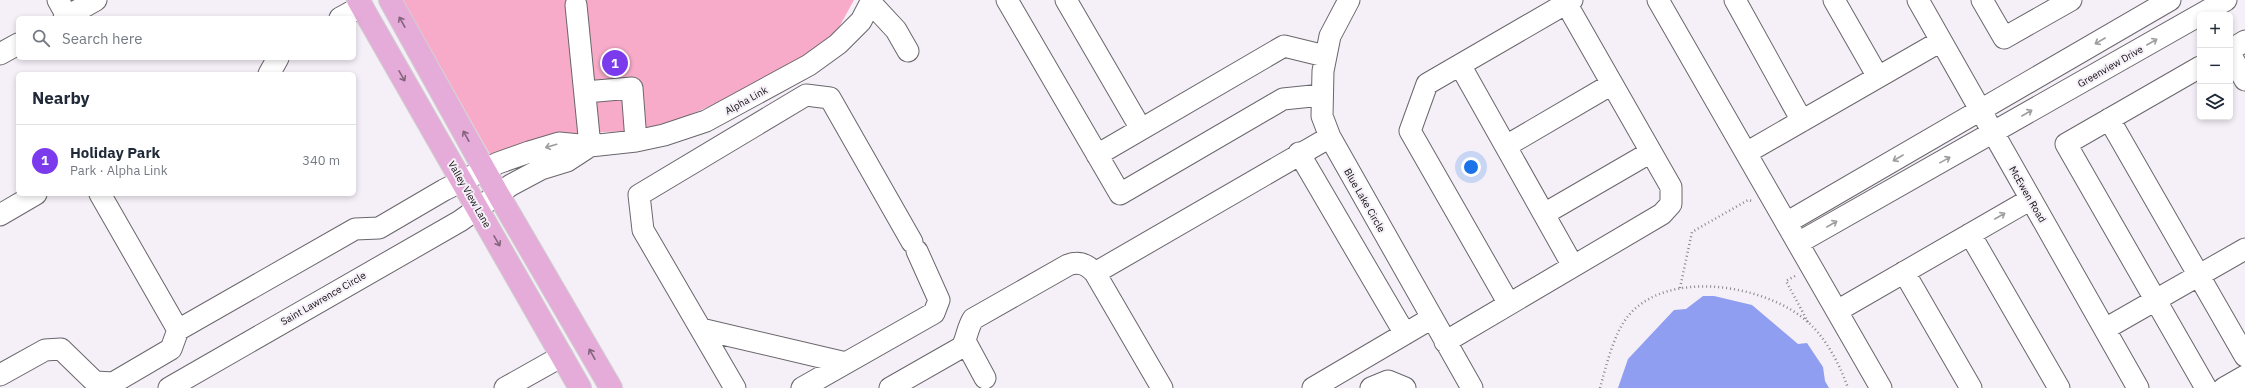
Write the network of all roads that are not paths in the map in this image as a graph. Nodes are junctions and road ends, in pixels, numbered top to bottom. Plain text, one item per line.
1 (96, 0) edge
2 (390, 0) edge
3 (1007, 0) edge
4 (1066, 0) edge
5 (1349, 0) edge
6 (1658, 0) edge
7 (1734, 0) edge
8 (1834, 0) edge
9 (1918, 0) edge
10 (1982, 0) edge
11 (2071, 0) edge
12 (2170, 0) edge
13 (2226, 0) edge
14 (872, 1) edge
15 (1569, 2) edge
16 (360, 3) edge
17 (576, 5) dead end
18 (2204, 9) edge
19 (63, 12) edge
20 (343, 16) edge
21 (1941, 41) junction
22 (2245, 41) edge
23 (16, 45) edge
24 (2233, 48) edge
25 (908, 51) dead end
26 (0, 54) edge
27 (1325, 56) junction
28 (2233, 59) edge
29 (277, 60) edge
30 (1460, 65) junction
31 (2197, 69) edge
32 (270, 72) edge
33 (1878, 77) junction
34 (2245, 80) edge
35 (1612, 84) junction
36 (585, 92) junction
37 (1322, 95) junction
38 (1980, 110) junction
39 (723, 113) junction
40 (2109, 119) junction
41 (1802, 121) junction
42 (1142, 129) junction
43 (1993, 132) junction
44 (737, 137) junction
45 (1330, 137) junction
46 (636, 141) junction
47 (590, 146) junction
48 (1506, 146) junction
49 (1650, 152) junction
50 (1299, 153) junction
51 (1746, 153) junction
52 (1097, 155) junction
53 (485, 170) junction
54 (1872, 173) junction
55 (462, 181) junction
56 (498, 194) junction
57 (1884, 194) junction
58 (32, 196) edge
59 (101, 196) edge
60 (2031, 199) junction
61 (477, 207) junction
62 (0, 214) edge
63 (1544, 214) junction
64 (1786, 223) junction
65 (1970, 234) junction
66 (1798, 243) junction
67 (2243, 254) edge
68 (1573, 266) junction
69 (1904, 272) junction
70 (1094, 273) junction
71 (2199, 275) junction
72 (2155, 300) junction
73 (1509, 304) junction
74 (1837, 311) junction
75 (1432, 318) junction
76 (701, 329) junction
77 (2105, 329) junction
78 (178, 330) junction
79 (1405, 334) junction
80 (965, 341) junction
81 (1445, 342) junction
82 (562, 356) junction
83 (2245, 356) edge
84 (846, 363) junction
85 (0, 375) edge
86 (2245, 376) edge
87 (985, 378) dead end
88 (2131, 386) edge
89 (578, 387) edge
90 (169, 388) edge
91 (505, 388) edge
92 (611, 388) edge
93 (735, 388) edge
94 (802, 388) edge
95 (890, 388) edge
96 (1162, 388) edge
97 (1313, 388) edge
98 (1371, 388) edge
99 (1405, 388) edge
100 (1472, 388) edge
101 (1881, 388) edge
102 (1971, 388) edge
103 (2059, 388) edge
104 (2206, 388) edge
105 (2224, 388) edge

1 - 19 street
53 -> 2 main road
3 - 52 street
4 - 42 street
5 - 27 street, Blue Lake Circle
6 - 51 street
7 - 41 street
8 - 33 street
9 - 21 street, McEwen Road
10 - 11 street
12 -> 38 street
13 - 18 street, Greenview Drive
14 - 25 street
14 - 39 street, Alpha Link
15 - 30 street
15 - 35 street
16 - 20 street
16 -> 55 main road, Valley View Lane
17 - 36 street
43 -> 18 street, Greenview Drive
21 - 33 street
21 - 38 street, McEwen Road
22 - 24 street
23 - 26 street
27 - 37 street, Blue Lake Circle
27 - 42 street
28 - 34 street
29 - 32 street
30 - 48 street
30 - 73 street
31 - 40 street
33 - 41 street
35 - 48 street
35 - 49 street
36 - 46 street
36 - 47 street
37 - 45 street, Blue Lake Circle
37 - 52 street
38 - 43 street, McEwen Road
38 -> 54 street
39 - 44 street
39 - 46 street, Alpha Link
40 - 71 street
40 - 72 street
41 - 51 street
42 - 52 street
57 -> 43 street, Greenview Drive
43 - 60 street, McEwen Road
44 - 76 street
44 - 84 street
45 - 50 street
45 - 75 street, Blue Lake Circle
46 - 47 street, Alpha Link
47 -> 53 street, Alpha Link
47 - 56 street, Alpha Link
48 - 63 street
49 - 63 street
49 - 68 street
50 - 70 street
50 - 79 street
51 - 64 street
53 - 55 street, Alpha Link
53 - 56 main road
54 - 57 street
54 - 64 street
55 - 61 main road, Valley View Lane
55 - 78 street, Alpha Link
56 - 61 street, Alpha Link
92 -> 56 main road
66 -> 57 street, Greenview Drive
58 - 62 street
59 - 78 street
65 -> 60 street
60 - 77 street, McEwen Road
61 -> 82 main road, Valley View Lane
61 - 90 street, Saint Lawrence Circle
63 - 68 street
64 - 66 street
65 - 69 street
65 - 103 street
66 - 74 street
67 - 71 street
68 - 73 street
69 - 74 street
69 - 102 street
70 - 80 street
70 - 96 street
71 - 72 street
71 - 83 street
72 - 77 street
72 - 104 street
73 - 81 street
74 - 101 street
75 - 79 street
75 - 81 street, Blue Lake Circle
76 - 84 street
76 - 93 street
77 - 88 street, McEwen Road
78 - 85 street
79 - 97 street
80 - 87 street
80 - 95 street
81 - 100 street, Blue Lake Circle
82 - 89 main road, Valley View Lane
82 - 91 street
84 - 94 street
86 - 105 street
98 - 99 street

